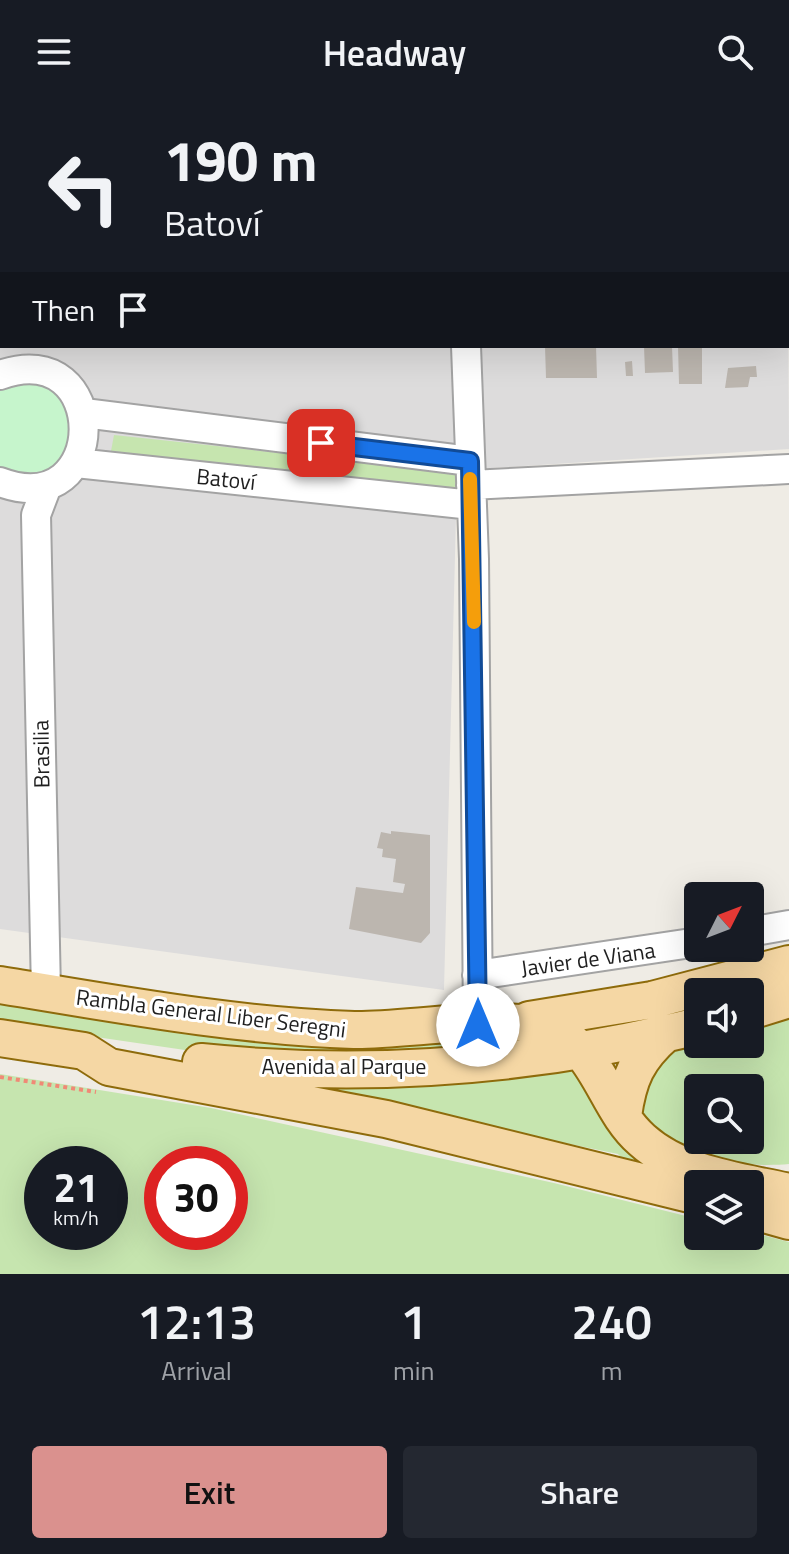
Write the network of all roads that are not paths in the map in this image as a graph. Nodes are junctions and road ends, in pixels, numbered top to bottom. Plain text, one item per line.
1 (19, 348) edge
2 (30, 348) edge
3 (466, 348) edge
4 (48, 372) junction
5 (0, 375) edge
6 (84, 413) junction
7 (76, 463) junction
8 (789, 469) edge
9 (471, 484) junction
10 (22, 485) edge
11 (789, 925) edge
12 (764, 929) edge
13 (684, 944) edge
14 (789, 964) edge
15 (477, 975) junction
16 (0, 985) edge
17 (46, 992) junction
18 (789, 999) edge
19 (764, 1007) edge
20 (515, 1023) junction
21 (478, 1025) junction
22 (682, 1030) edge
23 (0, 1038) edge
24 (581, 1050) junction
25 (84, 1051) junction
26 (623, 1116) junction
27 (789, 1192) edge
28 (684, 1193) edge
29 (764, 1214) edge
30 (789, 1221) edge

1 - 5 street
2 - 4 street
3 - 9 street
4 - 5 street
4 - 6 street
6 - 7 street
6 - 9 street, Batoví
7 - 9 street, Batoví
7 - 10 street
8 - 9 street, Batoví
9 - 15 street
10 - 17 street, Brasilia
11 - 12 street
13 - 15 street, Javier de Viana
14 - 20 main road
15 - 21 street
16 - 17 main road, Rambla General Liber Seregni
17 - 21 main road, Rambla General Liber Seregni
18 - 19 main road
20 - 21 main road, Rambla General Liber Seregni
20 - 24 main road, Rambla General Liber Seregni
22 - 24 main road, Avenida al Parque
22 - 26 main road
23 - 25 main road
24 - 25 main road, Avenida al Parque
24 - 26 main road, Rambla General Liber Seregni
25 - 28 main road
26 - 27 main road, Rambla General Liber Seregni
29 - 30 main road

